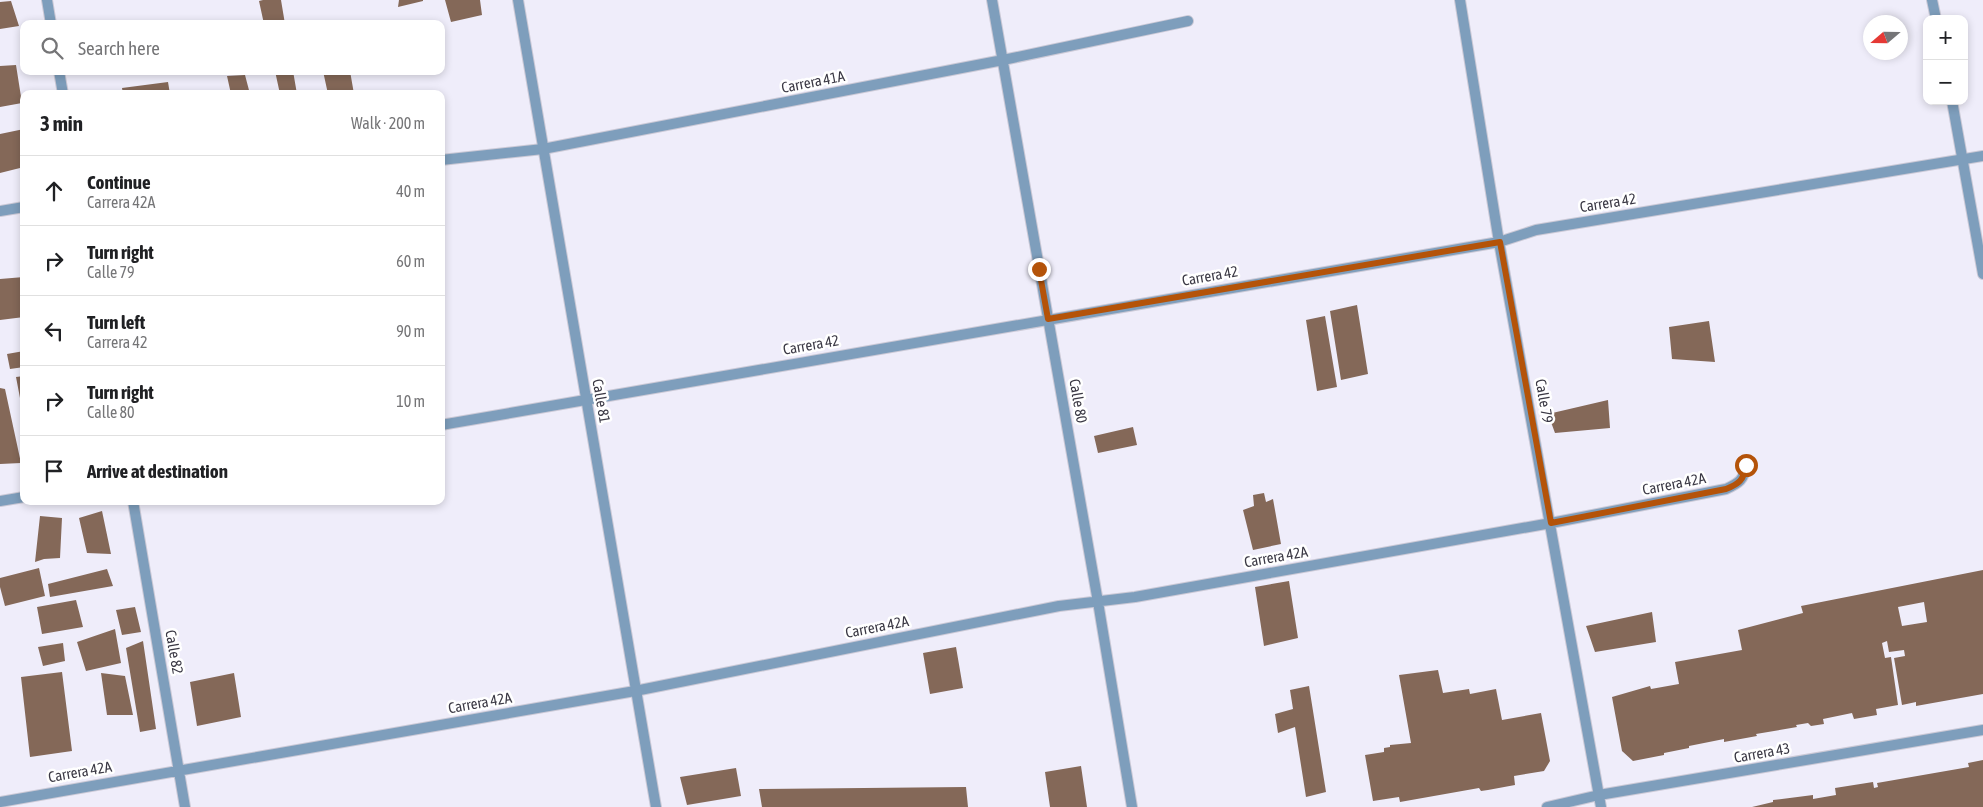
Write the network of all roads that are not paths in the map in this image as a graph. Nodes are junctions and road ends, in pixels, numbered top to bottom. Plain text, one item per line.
1 (47, 0) edge
2 (518, 0) edge
3 (992, 0) edge
4 (1460, 0) edge
5 (1932, 0) edge
6 (1935, 15) edge
7 (50, 20) edge
8 (1188, 21) dead end
9 (1002, 60) junction
10 (61, 75) edge
11 (62, 90) edge
12 (1953, 105) edge
13 (543, 149) junction
14 (1983, 156) edge
15 (445, 160) edge
16 (1963, 160) junction
17 (20, 208) edge
18 (0, 211) edge
19 (1500, 242) junction
20 (1983, 274) edge
21 (1048, 319) junction
22 (586, 400) junction
23 (445, 424) edge
24 (1746, 465) dead end
25 (20, 498) edge
26 (0, 501) edge
27 (134, 505) edge
28 (1551, 523) junction
29 (1098, 602) junction
30 (636, 691) junction
31 (1983, 730) edge
32 (178, 770) junction
33 (1599, 795) junction
34 (0, 802) edge
35 (185, 807) edge
36 (656, 807) edge
37 (1132, 807) edge
38 (1547, 807) edge
39 (1601, 807) edge

1 - 7 street
2 - 13 street, Calle 81
3 - 9 street, Calle 80
4 - 19 street, Calle 79
5 - 6 street
8 - 9 street, Carrera 41A
9 - 13 street, Carrera 41A
9 - 21 street, Calle 80
10 - 11 street
12 - 16 street
13 - 15 street, Carrera 41A
13 - 22 street, Calle 81
14 - 16 street, Carrera 42
16 - 19 street, Carrera 42
16 - 20 street
17 - 18 street
19 - 21 street, Carrera 42
19 - 28 street, Calle 79
21 - 22 street, Carrera 42
21 - 29 street, Calle 80
22 - 23 street, Carrera 42
22 - 30 street, Calle 81
24 - 28 street, Carrera 42A
25 - 26 street
27 - 32 street, Calle 82
28 - 29 street, Carrera 42A
28 - 33 street, Calle 79
29 - 30 street, Carrera 42A
29 - 37 street, Calle 80
30 - 32 street, Carrera 42A
30 - 36 street, Calle 81
31 - 33 street, Carrera 43
32 - 34 street, Carrera 42A
32 - 35 street, Calle 82
33 - 38 street, Carrera 43
33 - 39 street, Calle 79

